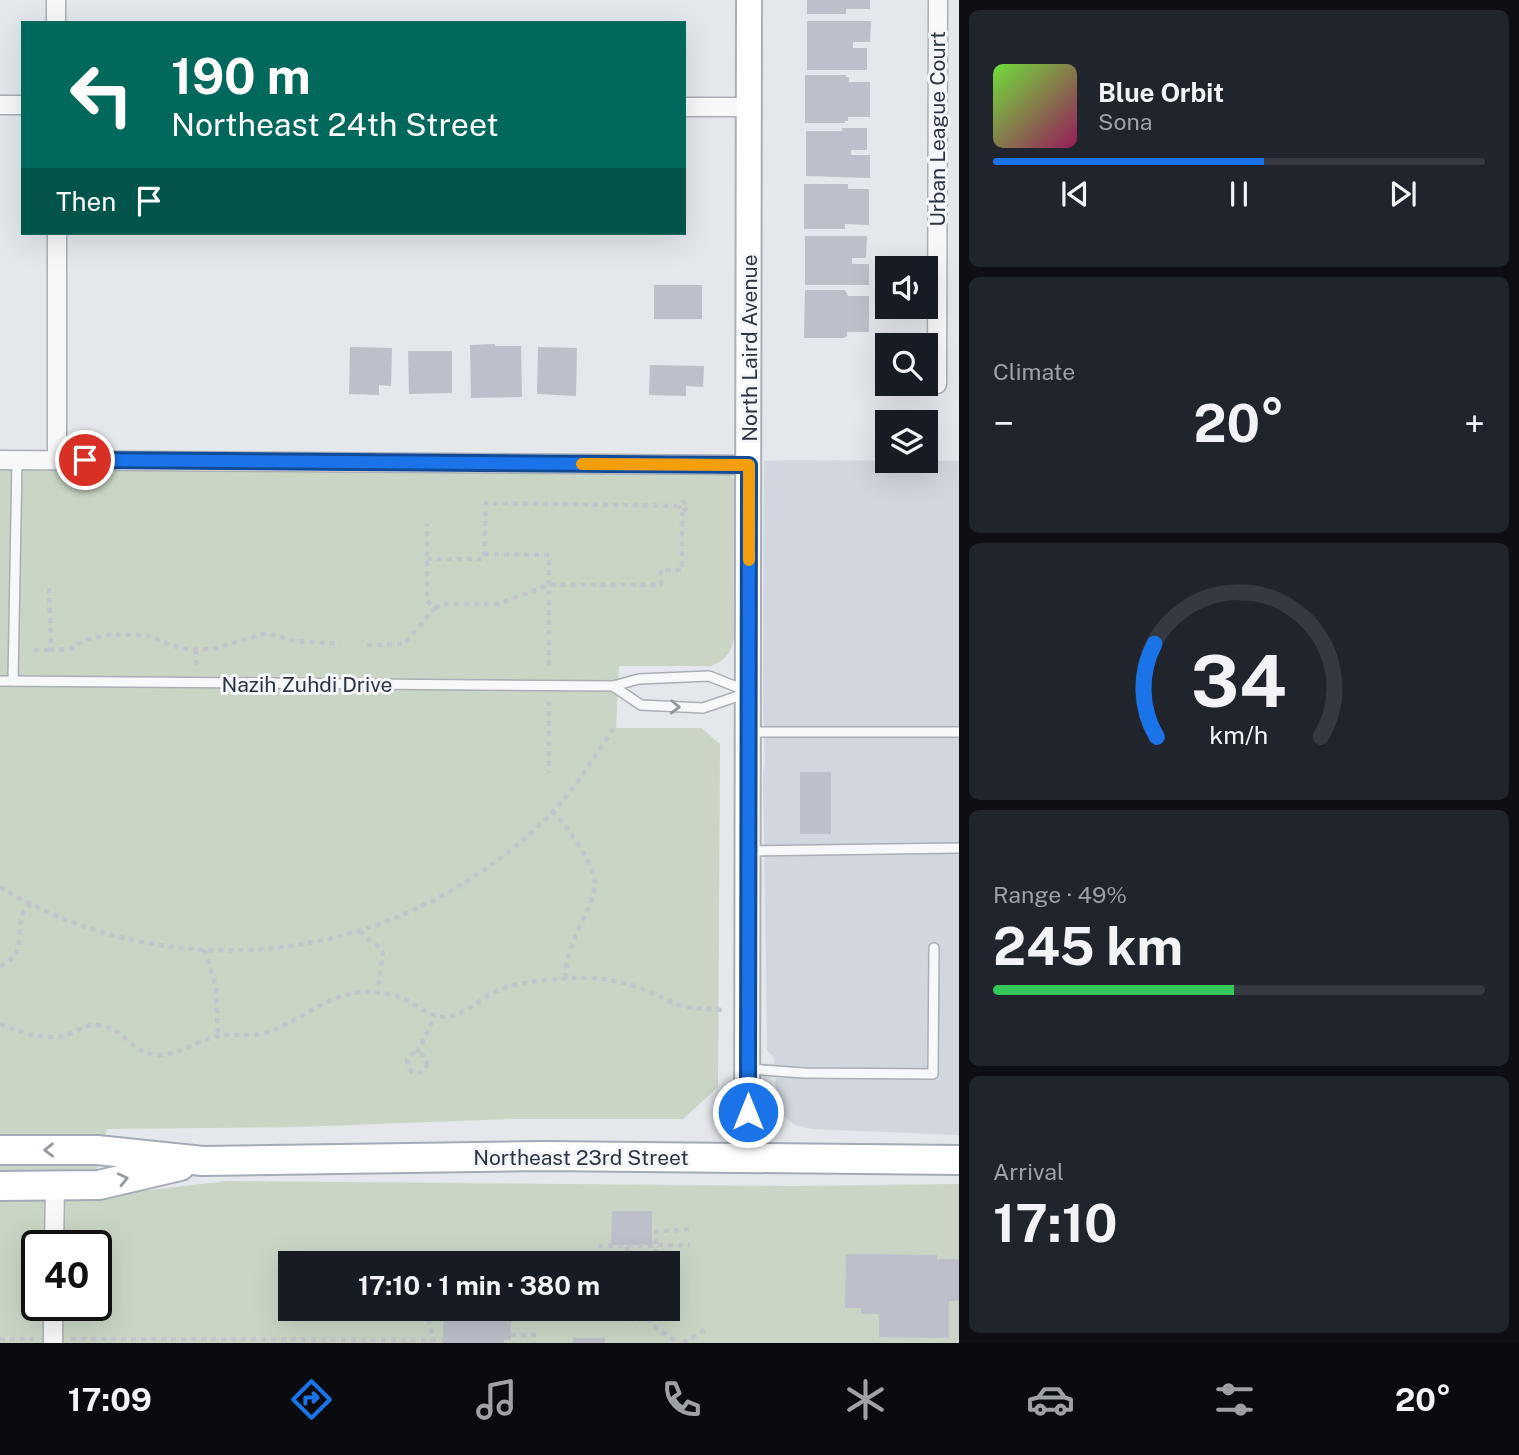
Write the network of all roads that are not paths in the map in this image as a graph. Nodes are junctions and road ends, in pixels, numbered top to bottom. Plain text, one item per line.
1 (56, 0) edge
2 (749, 0) edge
3 (938, 0) edge
4 (56, 21) edge
5 (0, 105) edge
6 (21, 105) edge
7 (686, 107) edge
8 (750, 107) junction
9 (57, 235) edge
10 (937, 333) edge
11 (8, 460) edge
12 (57, 460) junction
13 (749, 465) junction
14 (0, 681) edge
15 (13, 681) junction
16 (613, 686) junction
17 (749, 692) junction
18 (749, 732) junction
19 (959, 733) edge
20 (959, 848) edge
21 (749, 851) junction
22 (934, 948) dead end
23 (748, 1069) junction
24 (0, 1150) edge
25 (747, 1158) junction
26 (959, 1160) edge
27 (203, 1161) junction
28 (55, 1185) junction
29 (0, 1186) edge
30 (54, 1230) edge
31 (53, 1321) edge
32 (53, 1343) edge

1 - 4 street
2 - 8 street, North Laird Avenue
3 - 10 street, Urban League Court
5 - 6 street
7 - 8 street
8 - 13 street, North Laird Avenue
9 - 12 street
11 - 12 street
11 - 15 lane
12 - 13 street
13 - 17 street, North Laird Avenue
14 - 15 lane, Nazih Zuhdi Drive
15 - 16 lane, Nazih Zuhdi Drive
16 - 17 lane, Nazih Zuhdi Drive
16 -> 17 lane
17 - 18 street, North Laird Avenue
18 - 19 lane
18 - 21 street, North Laird Avenue
20 - 21 lane
21 - 23 street, North Laird Avenue
22 - 23 lane
23 - 25 street, North Laird Avenue
27 -> 24 main road, Northeast 23rd Street
25 - 26 main road, Northeast 23rd Street
25 - 27 main road, Northeast 23rd Street
28 -> 27 main road, Northeast 23rd Street
28 - 29 main road, Northeast 23rd Street
28 - 30 street
31 - 32 street

